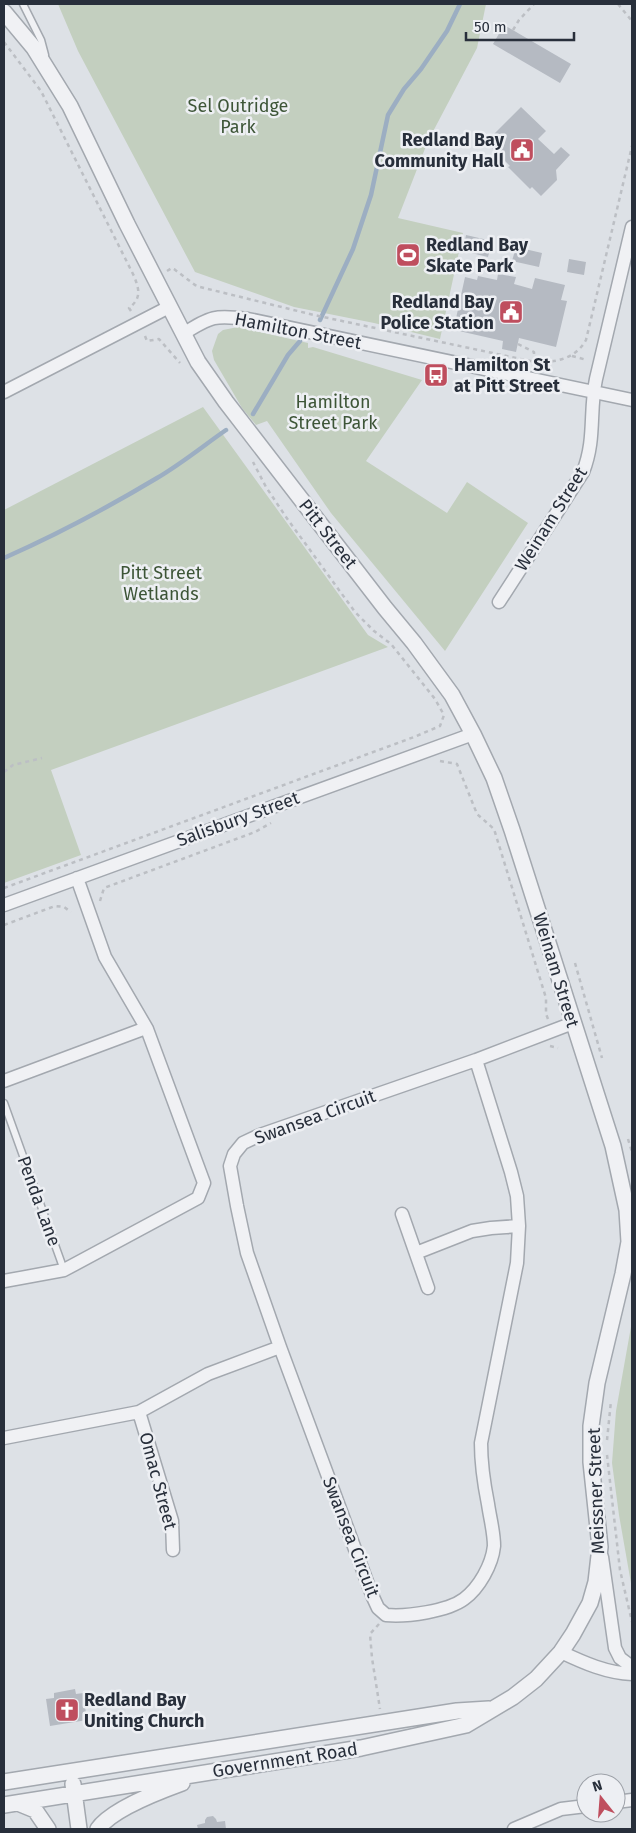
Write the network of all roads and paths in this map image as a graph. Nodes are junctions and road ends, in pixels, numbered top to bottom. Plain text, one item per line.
1 (23, 4) edge
2 (534, 4) edge
3 (618, 4) edge
4 (4, 12) edge
5 (632, 21) edge
6 (513, 30) dead end
7 (4, 42) edge
8 (50, 73) junction
9 (632, 146) edge
10 (632, 227) edge
11 (168, 271) dead end
12 (169, 307) junction
13 (131, 311) dead end
14 (183, 334) junction
15 (145, 336) dead end
16 (518, 344) dead end
17 (534, 361) junction
18 (552, 361) junction
19 (181, 363) dead end
20 (552, 366) dead end
21 (4, 392) edge
22 (593, 392) junction
23 (632, 400) edge
24 (252, 460) dead end
25 (499, 602) dead end
26 (474, 734) junction
27 (42, 758) dead end
28 (435, 761) dead end
29 (4, 772) edge
30 (276, 818) dead end
31 (76, 878) junction
32 (4, 888) edge
33 (100, 901) dead end
34 (4, 905) edge
35 (71, 912) dead end
36 (4, 925) edge
37 (575, 963) dead end
38 (546, 1014) dead end
39 (573, 1023) junction
40 (146, 1028) junction
41 (476, 1060) junction
42 (604, 1066) dead end
43 (4, 1081) edge
44 (4, 1103) edge
45 (626, 1136) dead end
46 (632, 1152) edge
47 (629, 1210) edge
48 (402, 1214) dead end
49 (519, 1226) junction
50 (416, 1253) junction
51 (64, 1270) junction
52 (4, 1281) edge
53 (428, 1288) dead end
54 (280, 1347) junction
55 (611, 1393) dead end
56 (140, 1412) junction
57 (4, 1438) edge
58 (607, 1440) dead end
59 (606, 1450) dead end
60 (600, 1548) junction
61 (173, 1550) dead end
62 (386, 1615) junction
63 (632, 1622) edge
64 (561, 1652) junction
65 (632, 1667) edge
66 (632, 1674) edge
67 (491, 1709) junction
68 (371, 1710) dead end
69 (71, 1772) junction
70 (207, 1773) junction
71 (4, 1782) edge
72 (74, 1793) junction
73 (11, 1804) edge
74 (576, 1807) edge
75 (48, 1829) edge
76 (79, 1829) edge
77 (98, 1829) edge
78 (514, 1829) edge

1 - 8 lane
2 - 6 path
3 - 5 path
4 - 8 street
7 - 13 path
8 - 12 street
9 - 18 path
10 - 22 street, Weinam Street
11 - 17 path
12 - 14 street
12 - 21 street
14 - 22 street, Hamilton Street
14 - 26 street, Pitt Street
15 - 19 path
16 - 17 path
17 - 18 path
18 - 20 path
22 - 23 street, Hamilton Street
22 - 25 street, Weinam Street
24 - 32 path
26 - 31 street, Salisbury Street
26 - 39 street, Weinam Street
27 - 29 path
28 - 38 path
30 - 33 path
31 - 34 street, Salisbury Street
31 - 40 street
35 - 36 path
37 - 42 path
39 - 41 street, Swansea Circuit
39 - 47 street, Weinam Street
40 - 43 street
40 - 51 street
41 - 49 street, Swansea Circuit
41 - 54 street, Swansea Circuit
44 - 51 lane, Penda Lane
45 - 46 path
47 - 60 street, Meissner Street
48 - 50 street
49 - 50 street
49 - 62 street, Swansea Circuit
50 - 53 street
51 - 52 street
54 - 56 street
54 - 62 street, Swansea Circuit
55 - 58 path
56 - 57 street
56 - 61 street, Omac Street
59 - 63 path
60 - 64 street, Meissner Street
60 - 65 street
62 - 68 path
64 - 66 street
64 - 67 street, Government Road
67 - 69 street, Government Road
67 - 70 street, Government Road
69 - 71 street, Government Road
69 - 72 street
70 - 72 street, Government Road
70 - 77 street
72 - 73 street, Government Road
72 - 76 street
73 - 75 street
74 - 78 street

